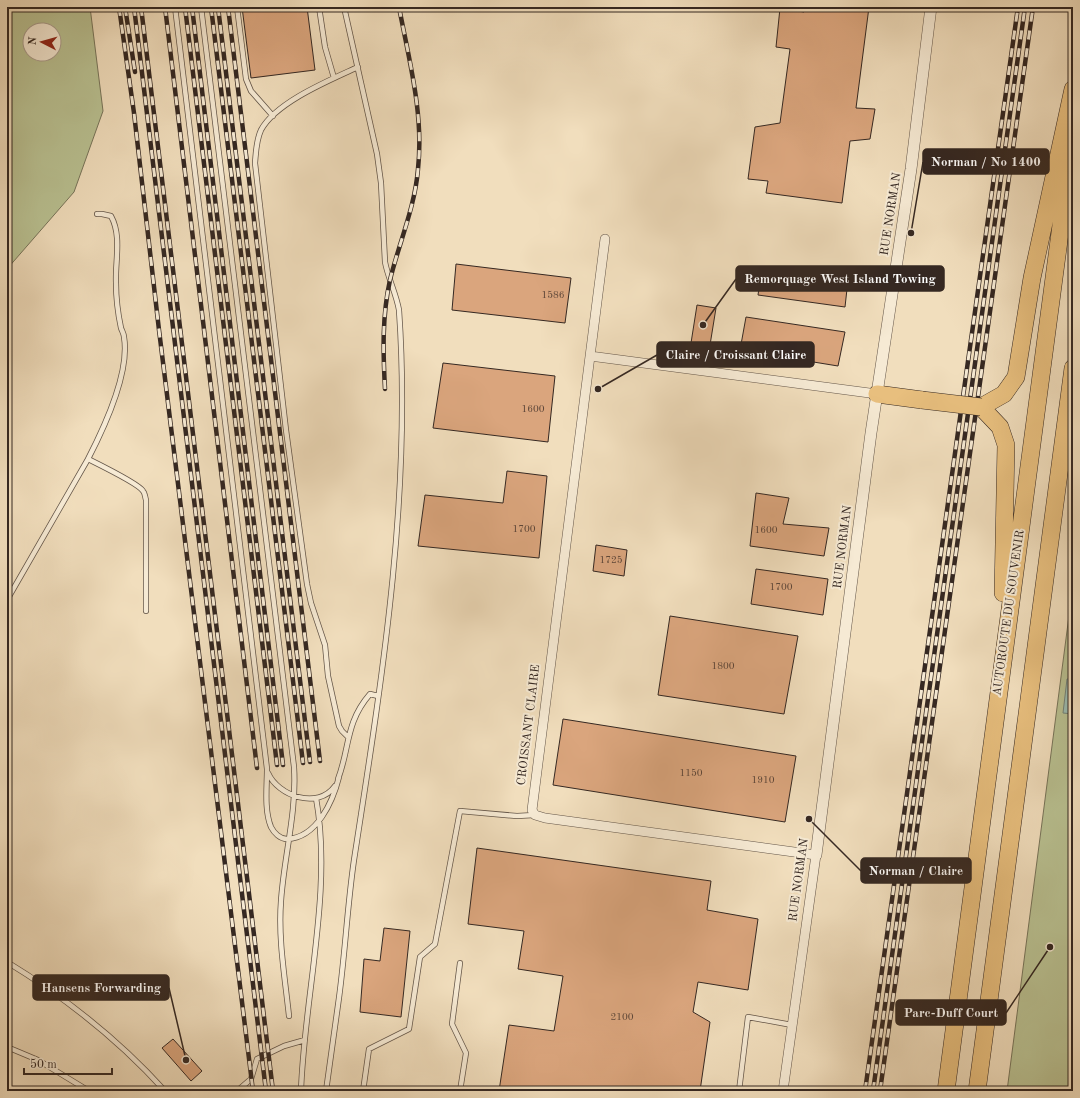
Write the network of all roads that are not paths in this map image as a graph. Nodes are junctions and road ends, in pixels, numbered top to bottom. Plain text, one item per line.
1 (174, 7) edge
2 (201, 7) edge
3 (237, 7) edge
4 (319, 7) edge
5 (344, 7) edge
6 (931, 7) edge
7 (358, 67) junction
8 (334, 78) junction
9 (1073, 89) edge
10 (273, 116) junction
11 (1073, 134) edge
12 (97, 214) dead end
13 (605, 240) dead end
14 (590, 356) junction
15 (1073, 368) edge
16 (876, 394) junction
17 (984, 408) junction
18 (88, 459) junction
19 (7, 600) edge
20 (146, 611) dead end
21 (1002, 670) junction
22 (378, 696) junction
23 (348, 737) junction
24 (267, 769) junction
25 (339, 777) junction
26 (294, 796) junction
27 (316, 798) junction
28 (536, 815) junction
29 (320, 820) junction
30 (288, 839) junction
31 (816, 855) junction
32 (7, 962) edge
33 (460, 963) dead end
34 (289, 1016) dead end
35 (792, 1025) junction
36 (305, 1040) junction
37 (7, 1047) edge
38 (89, 1091) edge
39 (165, 1091) edge
40 (237, 1091) edge
41 (301, 1091) edge
42 (326, 1091) edge
43 (363, 1091) edge
44 (460, 1091) edge
45 (739, 1091) edge
46 (783, 1091) edge
47 (946, 1091) edge
48 (977, 1091) edge

1 - 24 lane
2 - 26 lane
3 - 10 lane
4 - 8 lane
5 - 7 lane
6 - 16 street, RUE NORMAN
7 - 8 lane
7 - 22 lane
8 - 10 lane
9 - 17 highway
10 - 23 lane
11 - 21 highway, AUTOROUTE DU SOUVENIR
12 - 18 lane
13 - 14 street, CROISSANT CLAIRE
14 - 16 street
14 - 28 street, CROISSANT CLAIRE
15 - 48 highway
16 - 17 highway, bridge
16 - 31 street, RUE NORMAN
17 - 21 highway
18 - 19 lane
18 - 20 lane
21 - 47 highway, AUTOROUTE DU SOUVENIR
22 - 23 lane
22 - 42 lane
23 - 25 lane
24 - 26 lane
24 - 30 lane
25 - 27 lane
25 - 29 lane
26 - 27 lane
26 - 30 lane
27 - 29 lane
28 - 31 street
28 - 43 lane
29 - 30 lane
29 - 36 lane
30 - 34 lane
31 - 35 street, RUE NORMAN
32 - 39 lane
33 - 44 lane
35 - 45 lane
35 - 46 street, RUE NORMAN
36 - 40 lane
36 - 41 lane
37 - 38 lane

